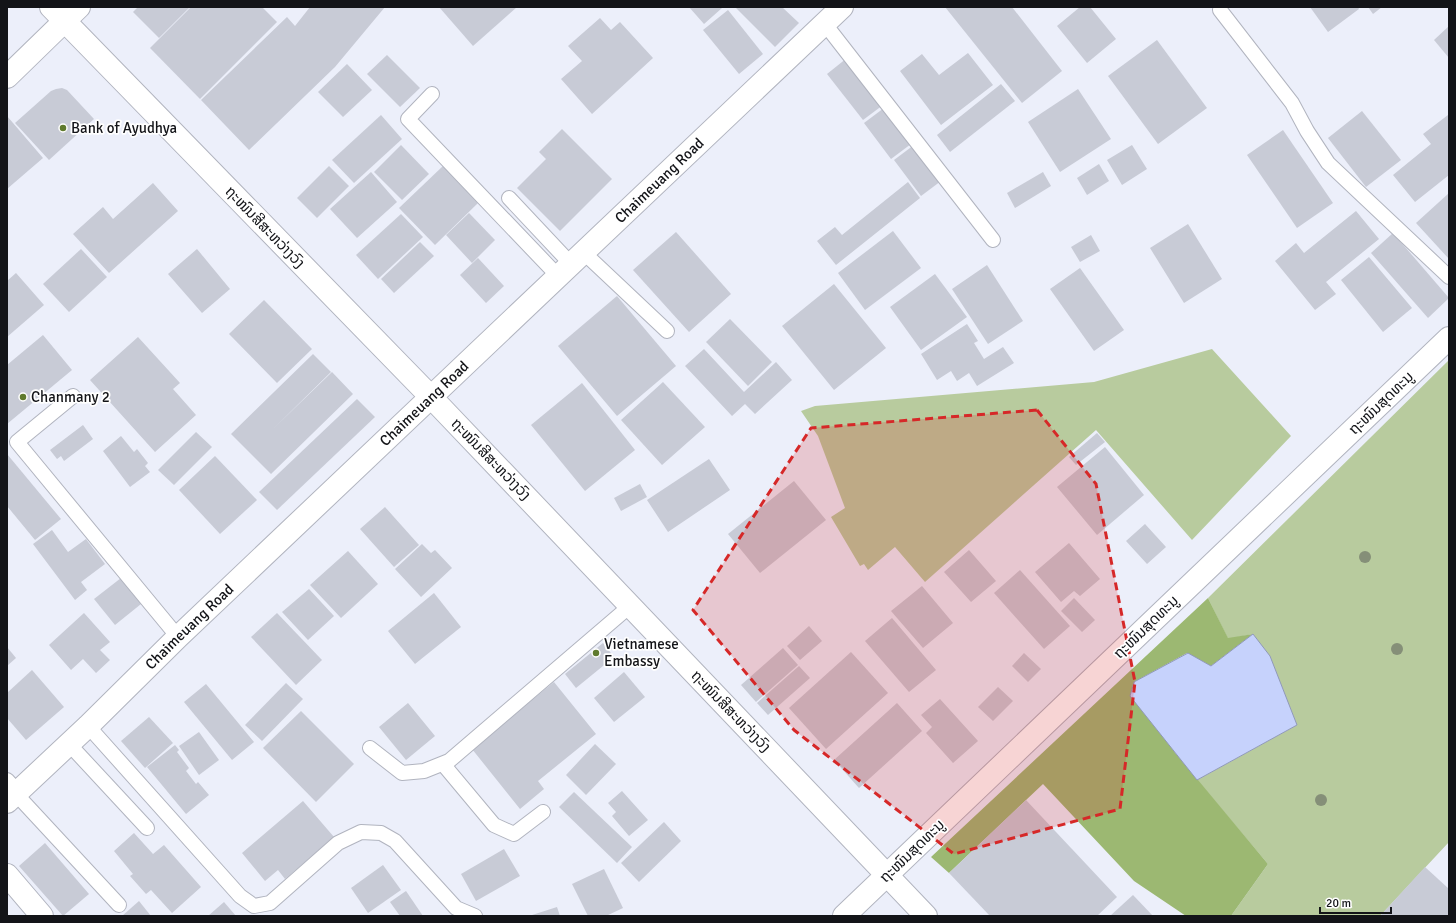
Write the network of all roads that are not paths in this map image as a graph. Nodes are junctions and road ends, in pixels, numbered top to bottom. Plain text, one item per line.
1 (842, 7) edge
2 (1220, 10) dead end
3 (65, 12) edge
4 (825, 24) junction
5 (7, 77) edge
6 (432, 94) dead end
7 (509, 198) dead end
8 (993, 240) dead end
9 (571, 264) junction
10 (1449, 277) edge
11 (667, 331) dead end
12 (1449, 338) edge
13 (73, 396) dead end
14 (431, 397) junction
15 (630, 606) junction
16 (178, 637) junction
17 (88, 726) junction
18 (69, 744) junction
19 (370, 748) dead end
20 (443, 764) junction
21 (12, 792) edge
22 (543, 812) dead end
23 (147, 828) dead end
24 (7, 875) edge
25 (887, 875) junction
26 (119, 905) dead end
27 (42, 916) edge
28 (475, 916) edge
29 (844, 916) edge
30 (926, 916) edge

1 - 4 street, Chaimeuang Road
2 - 10 lane
3 - 5 street
3 - 14 street, ຖະໜົນສີສະຫວ່າງວົງ
4 - 8 lane
4 - 9 street, Chaimeuang Road
6 - 9 lane
7 - 9 lane
9 - 11 lane
9 - 14 street, Chaimeuang Road
12 - 25 street, ຖະໜົນສຸດທະນູ
13 - 16 lane
14 - 15 street, ຖະໜົນສີສະຫວ່າງວົງ
14 - 16 street, Chaimeuang Road
15 - 20 lane
15 - 25 street, ຖະໜົນສີສະຫວ່າງວົງ
16 - 17 street, Chaimeuang Road
17 - 18 street, Chaimeuang Road
17 - 28 lane
18 - 21 street, Chaimeuang Road
18 - 23 lane
19 - 20 lane
20 - 22 lane
21 - 26 lane
24 - 27 street
25 - 29 street, ຖະໜົນສຸດທະນູ
25 - 30 street, ຖະໜົນສີສະຫວ່າງວົງ

